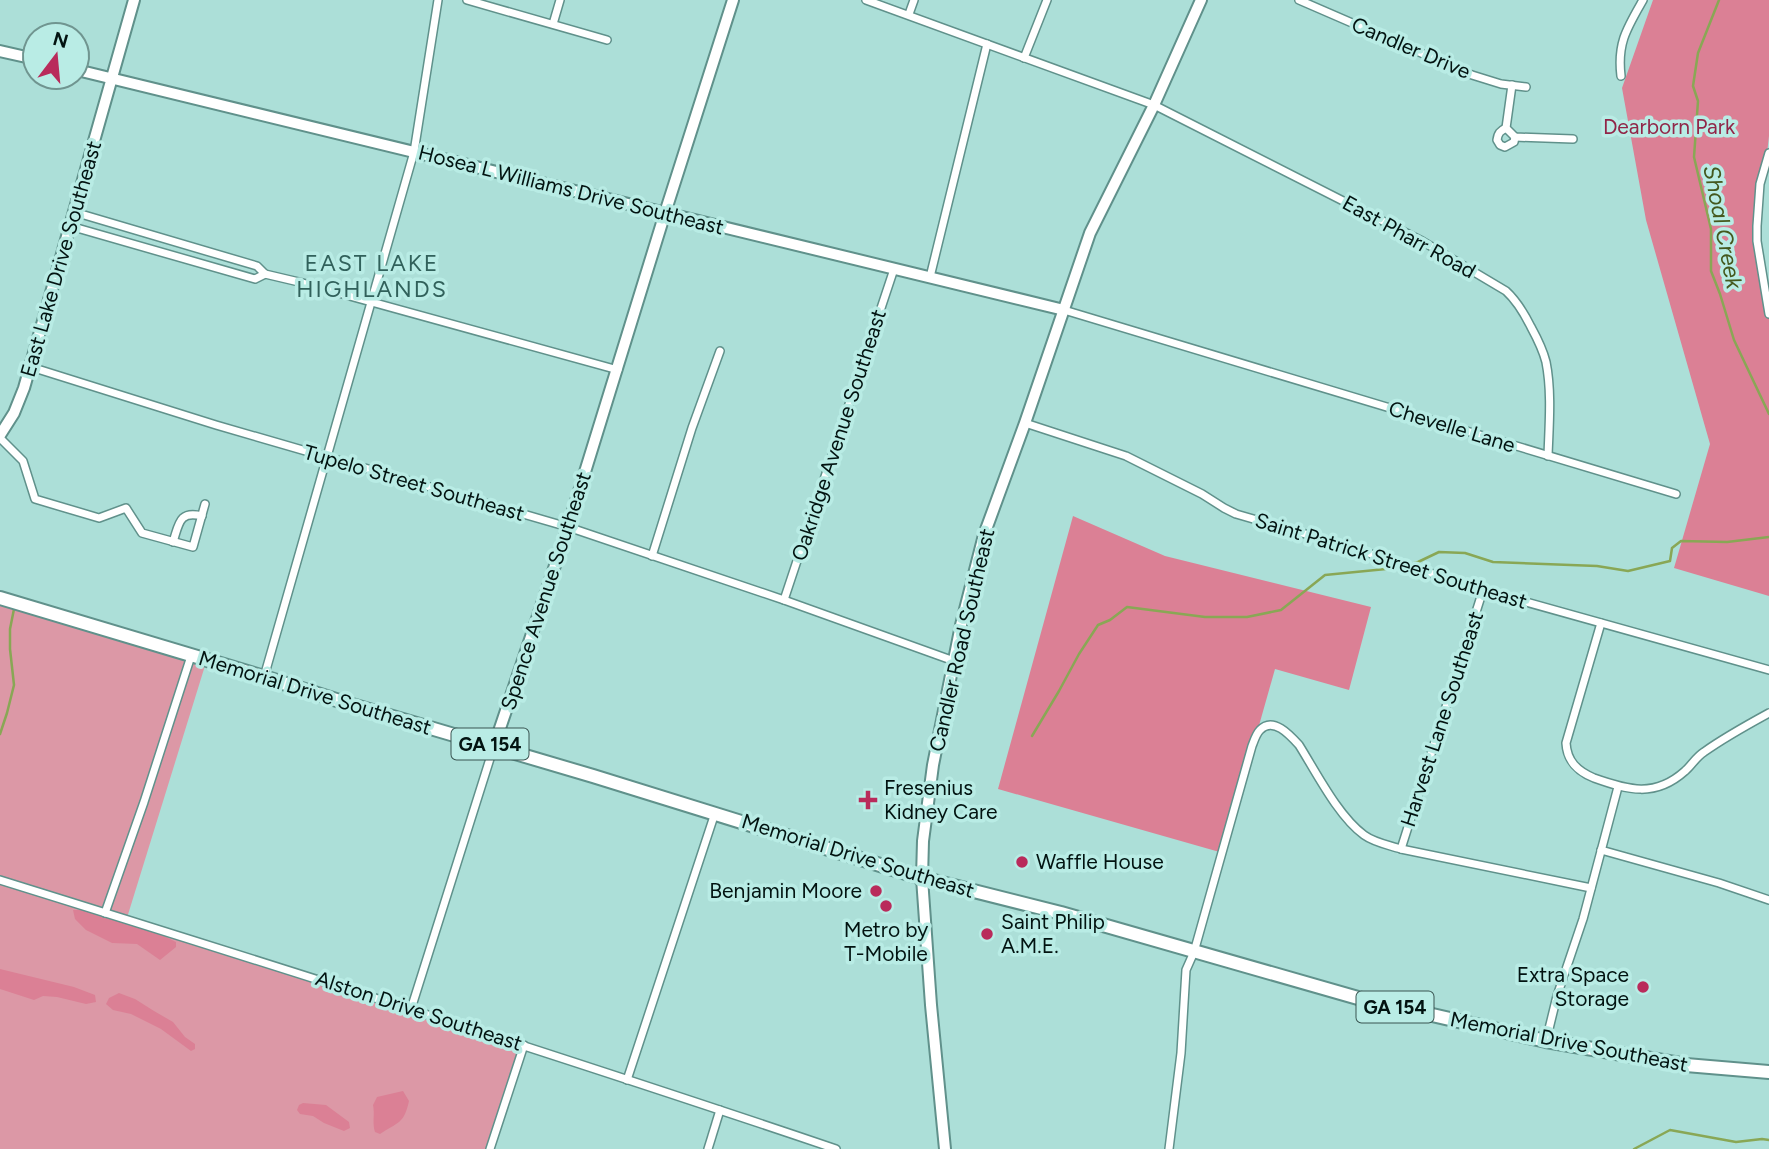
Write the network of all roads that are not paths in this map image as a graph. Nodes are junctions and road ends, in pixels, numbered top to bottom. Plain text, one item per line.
1 (134, 0) edge
2 (438, 0) edge
3 (467, 0) edge
4 (560, 0) edge
5 (733, 0) edge
6 (866, 0) edge
7 (914, 0) edge
8 (1047, 0) edge
9 (1201, 0) edge
10 (1299, 0) edge
11 (1643, 0) edge
12 (908, 14) junction
13 (553, 24) junction
14 (607, 40) dead end
15 (987, 44) junction
16 (0, 51) edge
17 (21, 56) edge
18 (1024, 58) junction
19 (91, 74) edge
20 (1621, 76) dead end
21 (112, 79) junction
22 (1511, 85) junction
23 (1525, 87) dead end
24 (1154, 105) junction
25 (1506, 128) junction
26 (1515, 137) junction
27 (1573, 139) dead end
28 (414, 152) junction
29 (1769, 153) edge
30 (74, 212) junction
31 (665, 213) junction
32 (70, 226) junction
33 (894, 269) junction
34 (265, 274) junction
35 (930, 277) junction
36 (370, 302) junction
37 (1064, 310) junction
38 (1769, 314) edge
39 (720, 351) dead end
40 (30, 367) junction
41 (618, 370) junction
42 (1025, 423) junction
43 (0, 437) edge
44 (1548, 456) junction
45 (326, 457) junction
46 (1676, 494) dead end
47 (205, 504) dead end
48 (202, 516) junction
49 (568, 527) junction
50 (173, 542) junction
51 (652, 556) junction
52 (1483, 590) junction
53 (0, 598) edge
54 (784, 600) junction
55 (1601, 623) junction
56 (191, 656) junction
57 (954, 661) junction
58 (1769, 670) edge
59 (264, 677) junction
60 (1769, 713) edge
61 (494, 746) junction
62 (1618, 787) junction
63 (716, 813) junction
64 (1401, 849) junction
65 (1601, 850) junction
66 (922, 878) junction
67 (0, 880) edge
68 (1591, 888) junction
69 (1769, 900) edge
70 (106, 913) junction
71 (1194, 952) junction
72 (411, 1009) junction
73 (1546, 1041) junction
74 (524, 1045) junction
75 (1769, 1072) edge
76 (627, 1080) junction
77 (720, 1110) junction
78 (491, 1149) edge
79 (708, 1149) edge
80 (836, 1149) edge
81 (945, 1149) edge
82 (1169, 1149) edge

1 - 21 street, East Lake Drive Southeast
2 - 28 street
3 - 13 street
4 - 13 street
5 - 31 street, Spence Avenue Southeast
6 - 12 street, East Pharr Road
7 - 12 street
8 - 18 street
9 - 24 street, Candler Road Southeast
10 - 22 street, Candler Drive
11 - 20 street
12 - 15 street, East Pharr Road
13 - 14 street
15 - 18 street, East Pharr Road
15 - 35 street
16 - 17 street
18 - 24 street, East Pharr Road
19 - 21 street, Hosea L Williams Drive Southeast
21 - 28 street, Hosea L Williams Drive Southeast
21 - 30 street, East Lake Drive Southeast
22 - 23 street, Candler Drive
22 - 25 street
24 - 37 street, Candler Road Southeast
24 - 44 street, East Pharr Road
25 - 26 street
25 - 26 street
26 - 27 street
28 - 31 street, Hosea L Williams Drive Southeast
28 - 36 street
29 - 38 street
30 - 32 street, East Lake Drive Southeast
30 - 34 street
31 - 33 street, Hosea L Williams Drive Southeast
31 - 41 street, Spence Avenue Southeast
32 - 34 street
32 - 40 street, East Lake Drive Southeast
33 - 35 street, Hosea L Williams Drive Southeast
33 - 54 street, Oakridge Avenue Southeast
34 - 36 street
35 - 37 street, Hosea L Williams Drive Southeast
36 - 41 street
36 - 45 street
37 - 42 street, Candler Road Southeast
37 - 44 street, Chevelle Lane
39 - 51 street
40 - 43 street, East Lake Drive Southeast
40 - 45 street, Tupelo Street Southeast
41 - 49 street, Spence Avenue Southeast
42 - 52 street, Saint Patrick Street Southeast
42 - 57 street, Candler Road Southeast
43 - 50 street
44 - 46 street, Chevelle Lane
45 - 49 street, Tupelo Street Southeast
45 - 59 street
47 - 48 street
48 - 50 street
48 - 50 street
49 - 51 street, Tupelo Street Southeast
49 - 61 street, Spence Avenue Southeast
51 - 54 street, Tupelo Street Southeast
52 - 55 street, Saint Patrick Street Southeast
52 - 64 street, Harvest Lane Southeast
53 - 56 main road, Memorial Drive Southeast / GA 154
54 - 57 street, Tupelo Street Southeast
55 - 58 street, Saint Patrick Street Southeast
55 - 62 street
56 - 59 main road, Memorial Drive Southeast / GA 154
56 - 70 street
57 - 66 street, Candler Road Southeast
59 - 61 main road, Memorial Drive Southeast / GA 154
60 - 62 street
61 - 63 main road, Memorial Drive Southeast / GA 154
61 - 72 street, Spence Avenue Southeast
62 - 65 street
63 - 66 main road, Memorial Drive Southeast / GA 154
63 - 76 street
64 - 68 street
64 - 71 street
65 - 68 street
65 - 69 street
66 - 71 main road, Memorial Drive Southeast / GA 154
66 - 81 street, Candler Road Southeast
67 - 70 street, Alston Drive Southeast
68 - 73 street
70 - 72 street, Alston Drive Southeast
71 - 73 main road, Memorial Drive Southeast / GA 154
71 - 82 street
72 - 74 street, Alston Drive Southeast
73 - 75 main road, Memorial Drive Southeast / GA 154
74 - 76 street, Alston Drive Southeast
74 - 78 street
76 - 77 street, Alston Drive Southeast
77 - 79 street
77 - 80 street, Alston Drive Southeast

